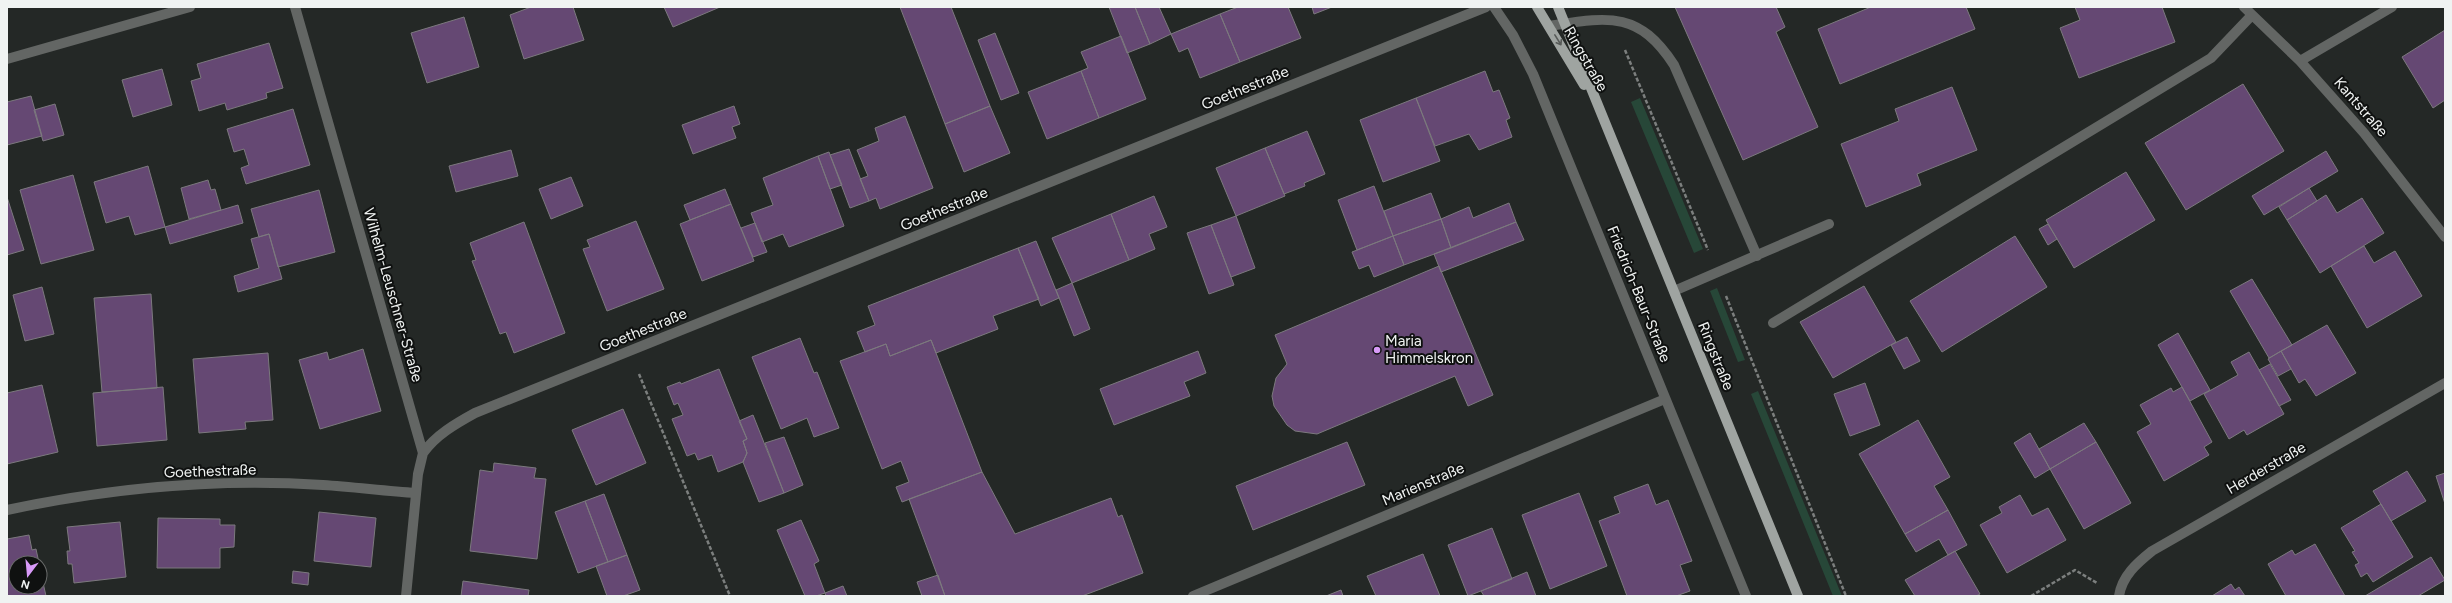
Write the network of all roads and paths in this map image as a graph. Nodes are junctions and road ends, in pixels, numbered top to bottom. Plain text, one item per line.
1 (190, 7) edge
2 (295, 7) edge
3 (1486, 7) edge
4 (1494, 7) edge
5 (1537, 7) edge
6 (1558, 7) edge
7 (2244, 7) edge
8 (2392, 7) edge
9 (2252, 15) junction
10 (1612, 20) junction
11 (1565, 24) junction
12 (1549, 26) junction
13 (7, 59) edge
14 (2300, 61) junction
15 (1607, 127) junction
16 (1830, 224) dead end
17 (2445, 237) edge
18 (1757, 256) junction
19 (1717, 273) junction
20 (1674, 291) junction
21 (1773, 323) dead end
22 (630, 351) junction
23 (2445, 383) edge
24 (1665, 399) junction
25 (423, 454) junction
26 (416, 493) junction
27 (7, 510) edge
28 (406, 596) edge
29 (730, 596) edge
30 (1192, 596) edge
31 (1746, 596) edge
32 (1798, 596) edge
33 (1846, 596) edge
34 (2031, 596) edge
35 (2118, 596) edge

1 - 13 street
2 - 25 street, Wilhelm-Leuschner-Straße
3 - 22 street, Goethestraße
4 - 24 street, Friedrich-Baur-Straße
5 - 12 main road, Ringstraße
6 - 11 main road, Ringstraße
7 - 9 street, Kantstraße
8 - 14 street
9 - 14 street, Kantstraße
9 - 21 street
10 - 11 street
10 - 18 street
10 - 19 path
11 - 12 street
11 - 15 main road, Ringstraße
12 -> 15 main road, Ringstraße
14 - 17 street, Kantstraße
15 - 20 main road, Ringstraße
16 - 18 street
18 - 19 street
19 - 20 street
19 - 33 path
20 - 32 main road, Ringstraße
22 - 25 street, Goethestraße
22 - 29 path
23 - 35 street, Herderstraße
24 - 30 street, Marienstraße
24 - 31 street, Friedrich-Baur-Straße
25 - 26 street, Wilhelm-Leuschner-Straße
26 - 27 street, Goethestraße
26 - 28 street, Wilhelm-Leuschner-Straße
34 - 35 path

